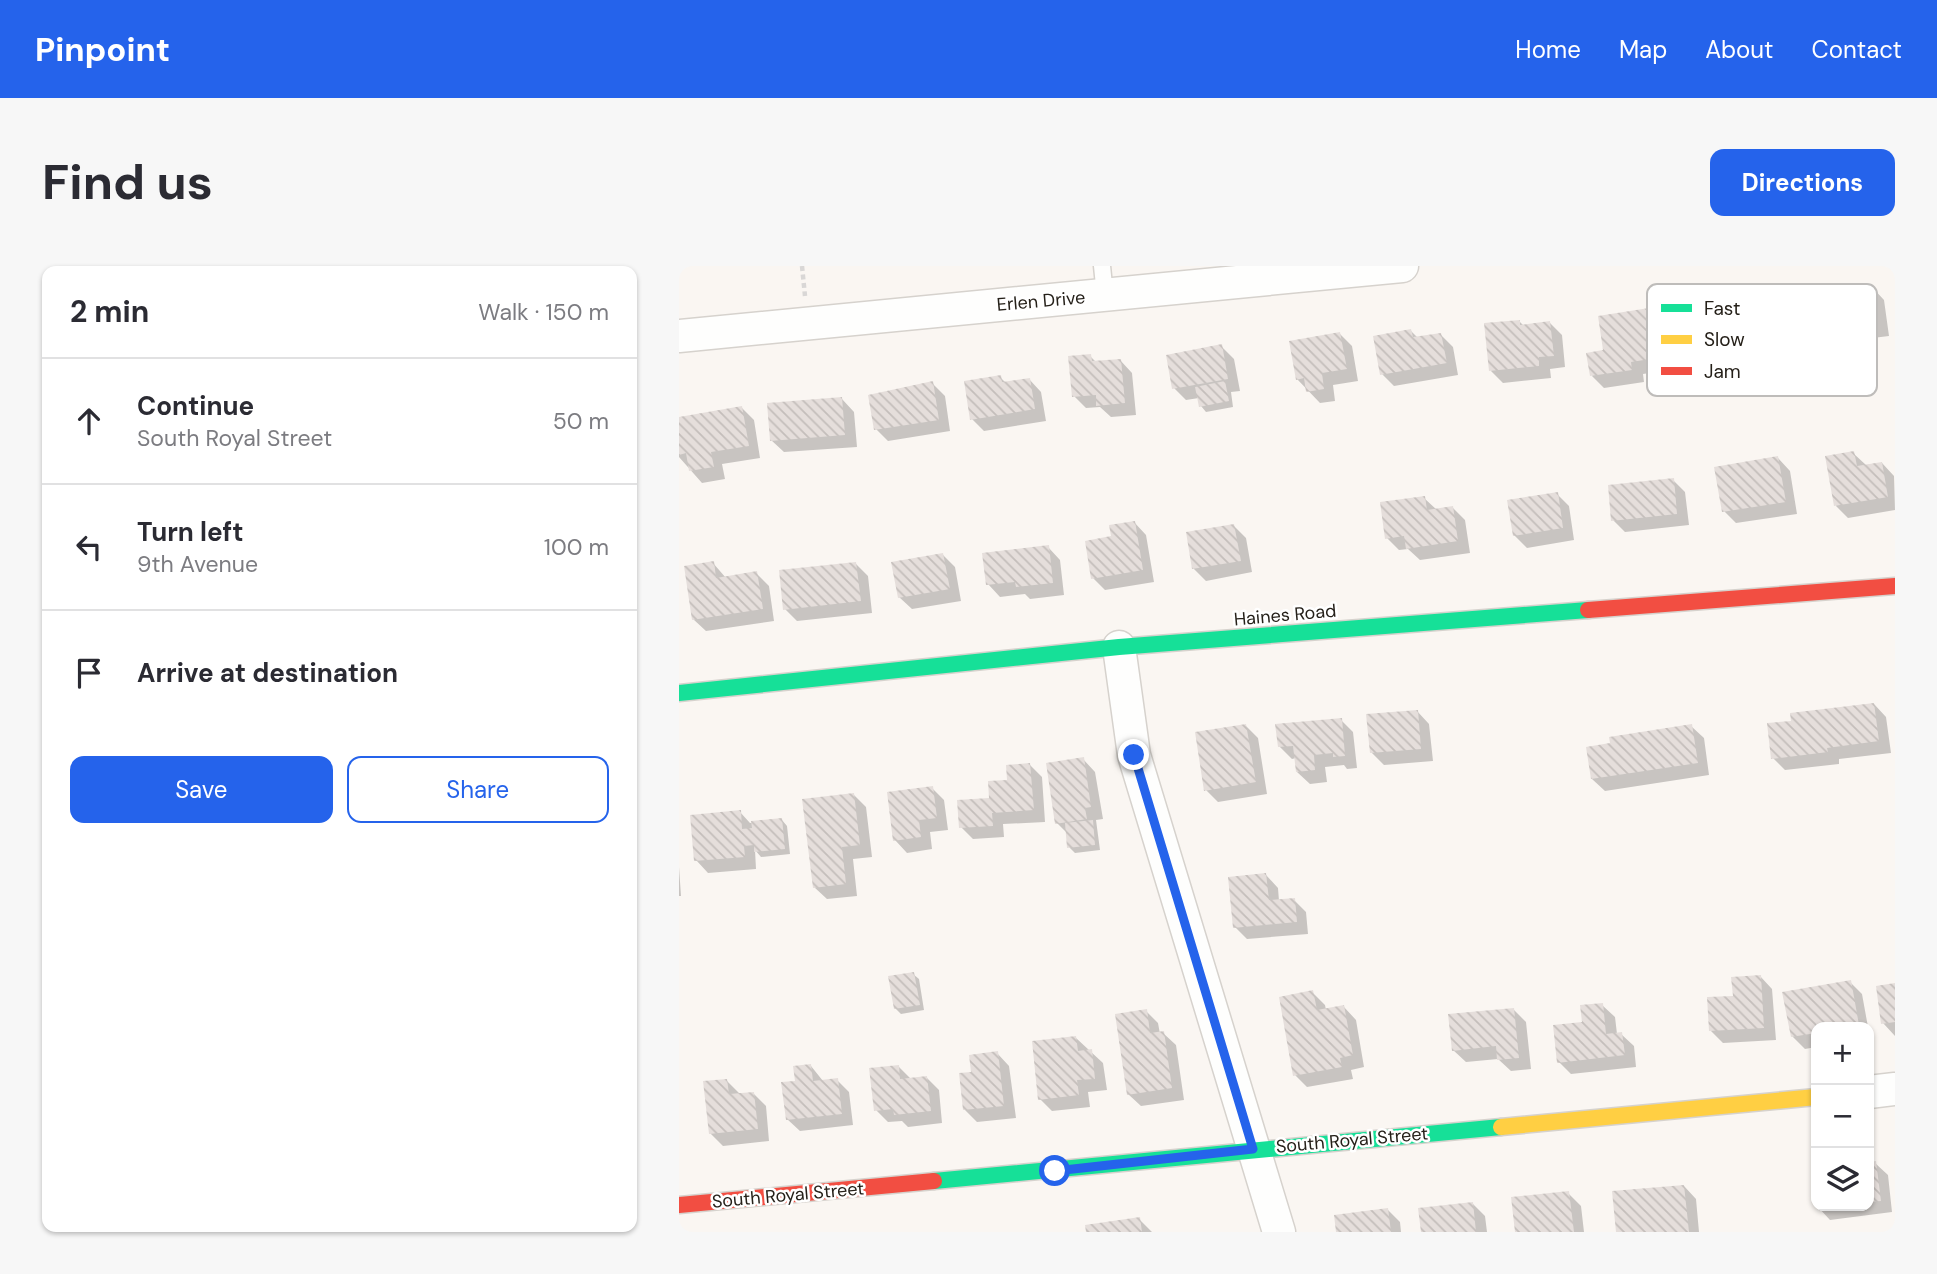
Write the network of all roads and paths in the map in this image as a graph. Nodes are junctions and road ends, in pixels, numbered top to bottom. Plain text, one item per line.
1 (1402, 266) edge
2 (1103, 280) edge
3 (679, 335) edge
4 (1895, 586) edge
5 (1119, 648) junction
6 (679, 693) edge
7 (1895, 1090) edge
8 (1874, 1092) edge
9 (1811, 1097) edge
10 (1253, 1149) junction
11 (679, 1205) edge
12 (1279, 1232) edge

1 - 2 street, Erlen Drive
2 - 3 street, Erlen Drive
4 - 5 main road, Haines Road
5 - 6 main road, Haines Road
5 - 10 street
7 - 8 street
9 - 10 main road, South Royal Street
10 - 11 main road, South Royal Street
10 - 12 street

